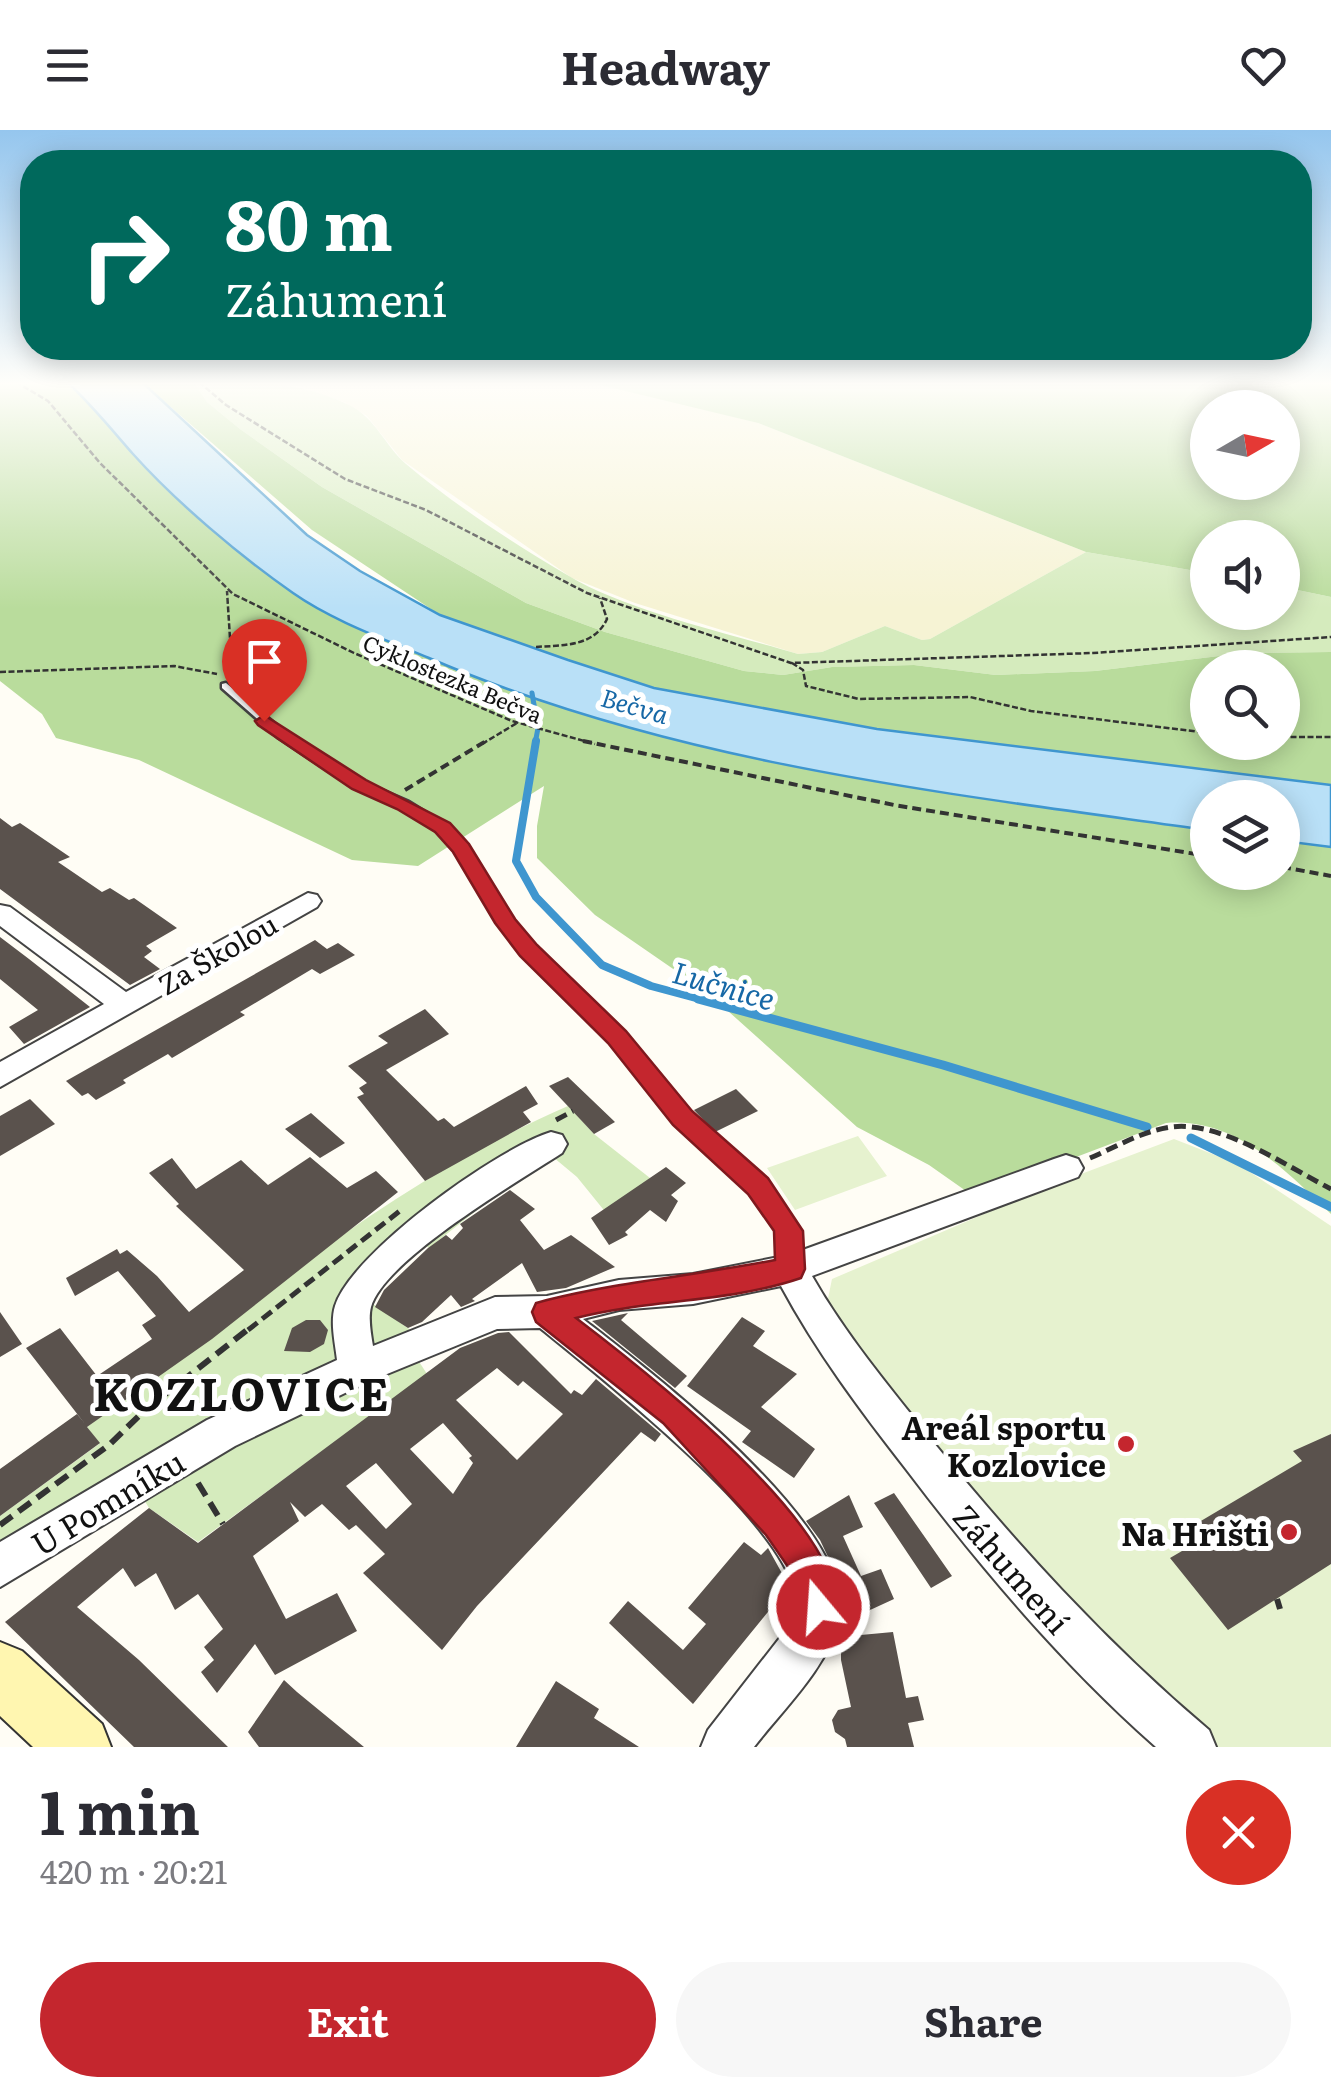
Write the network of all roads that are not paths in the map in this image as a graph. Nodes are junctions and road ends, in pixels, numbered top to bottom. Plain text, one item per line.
1 (226, 686) road end
2 (308, 901) dead end
3 (0, 913) edge
4 (126, 1006) junction
5 (0, 1076) edge
6 (546, 1136) road end
7 (1066, 1168) road end
8 (790, 1269) junction
9 (547, 1312) junction
10 (356, 1368) junction
11 (0, 1566) edge
12 (0, 1673) edge
13 (730, 1744) edge
14 (79, 1747) edge
15 (1192, 1747) edge

1 - 8 lane
2 - 4 street, Za Školou
3 - 4 street, Za Školou
4 - 5 street, Za Školou
6 - 10 street
7 - 8 street
8 - 9 street
8 - 15 street, Záhumení
9 - 10 street
9 - 13 street
10 - 11 street, U Pomníku
12 - 14 main road

